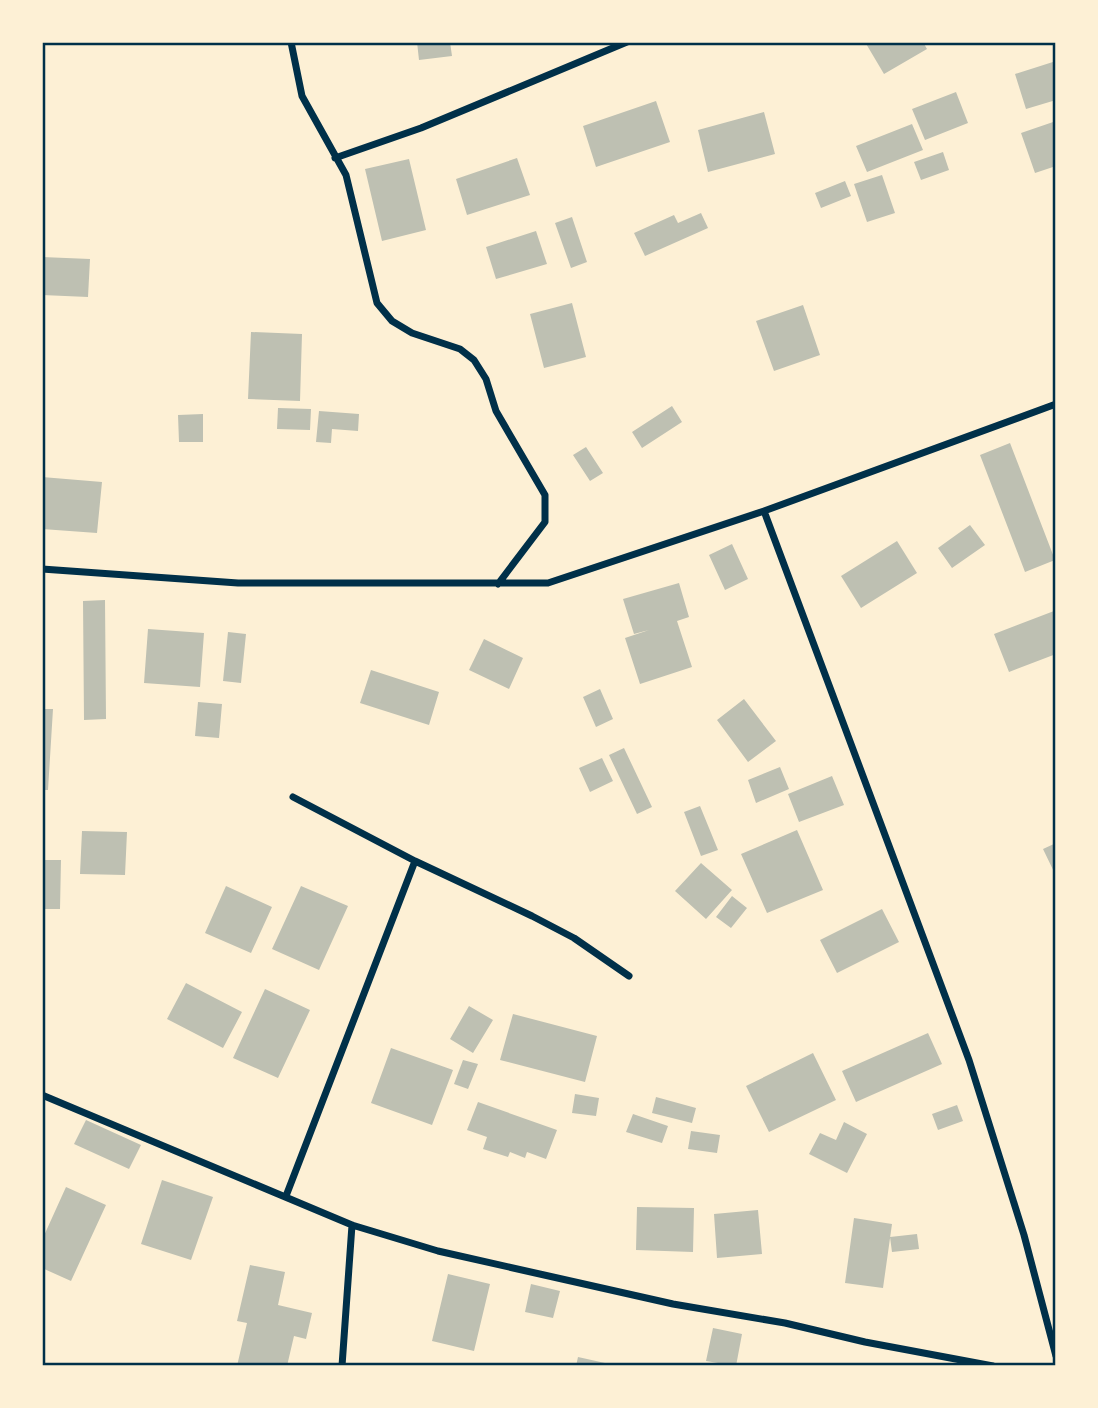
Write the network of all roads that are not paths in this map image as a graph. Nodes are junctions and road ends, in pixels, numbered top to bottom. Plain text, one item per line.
1 (290, 42) edge
2 (627, 42) edge
3 (335, 158) junction
4 (1056, 404) edge
5 (764, 511) junction
6 (42, 569) edge
7 (498, 584) junction
8 (293, 797) dead end
9 (415, 861) junction
10 (629, 976) dead end
11 (42, 1095) edge
12 (286, 1196) junction
13 (352, 1225) junction
14 (1056, 1356) edge
15 (342, 1366) edge
16 (993, 1366) edge

1 - 3 street
2 - 3 street
3 - 7 street
4 - 5 street
5 - 7 street
5 - 14 street
6 - 7 street
8 - 9 street
9 - 10 street
9 - 12 street
11 - 12 street
12 - 13 street
13 - 15 street
13 - 16 street

